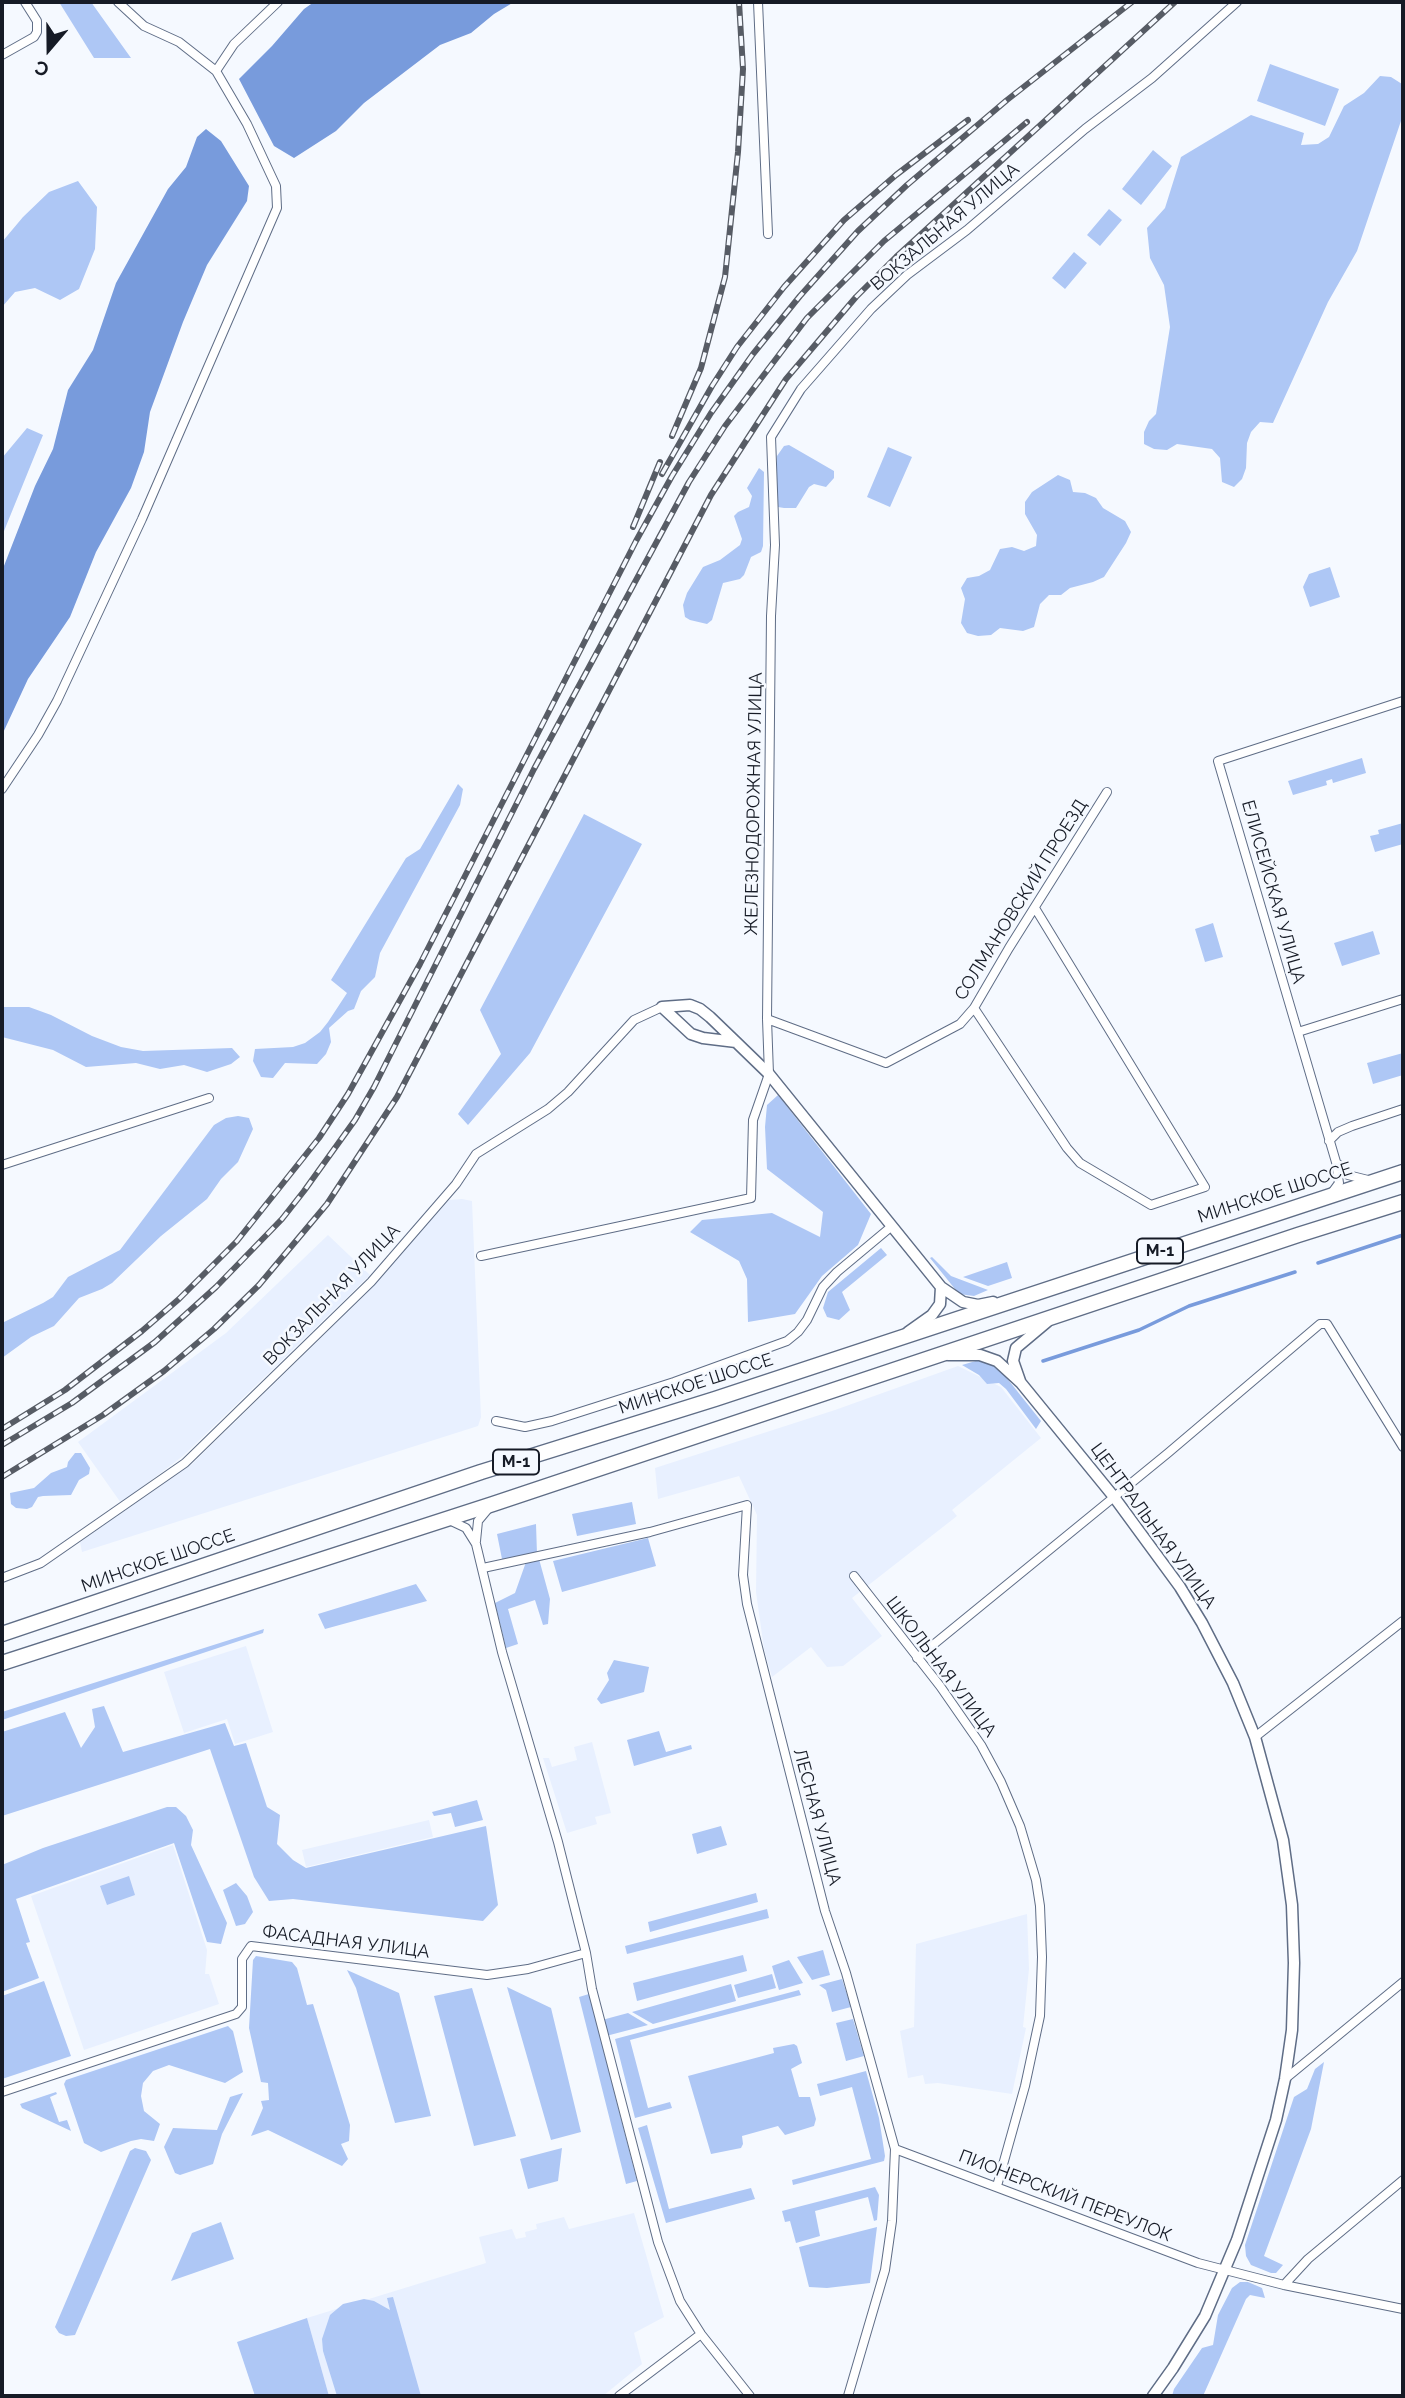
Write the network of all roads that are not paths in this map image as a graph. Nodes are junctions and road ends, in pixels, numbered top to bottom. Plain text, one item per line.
1 (25, 2) edge
2 (118, 2) edge
3 (278, 2) edge
4 (758, 2) edge
5 (1237, 2) edge
6 (2, 55) edge
7 (216, 71) junction
8 (768, 234) dead end
9 (774, 534) joint
10 (1403, 701) edge
11 (2, 789) edge
12 (1107, 792) dead end
13 (1035, 908) junction
14 (1403, 999) edge
15 (662, 1007) junction
16 (974, 1008) junction
17 (767, 1019) junction
18 (1298, 1032) junction
19 (736, 1042) junction
20 (769, 1074) junction
21 (209, 1098) dead end
22 (1403, 1109) edge
23 (1329, 1140) junction
24 (1336, 1162) junction
25 (2, 1164) edge
26 (1403, 1172) edge
27 (1374, 1181) junction
28 (1329, 1195) junction
29 (1403, 1202) edge
30 (892, 1226) junction
31 (481, 1256) dead end
32 (941, 1287) junction
33 (1031, 1294) junction
34 (1058, 1314) junction
35 (895, 1340) junction
36 (928, 1357) junction
37 (1021, 1383) junction
38 (496, 1420) dead end
39 (1403, 1447) edge
40 (1114, 1497) junction
41 (494, 1504) junction
42 (446, 1519) junction
43 (476, 1544) junction
44 (483, 1568) junction
45 (855, 1576) dead end
46 (2, 1578) edge
47 (1403, 1621) edge
48 (2, 1634) edge
49 (917, 1658) junction
50 (2, 1663) edge
51 (1255, 1737) junction
52 (586, 1953) junction
53 (1403, 1982) edge
54 (1285, 2079) junction
55 (2, 2092) edge
56 (895, 2149) junction
57 (1403, 2180) edge
58 (997, 2186) junction
59 (1225, 2270) junction
60 (1284, 2284) junction
61 (1403, 2309) edge
62 (701, 2334) junction
63 (619, 2396) edge
64 (751, 2396) edge
65 (848, 2396) edge
66 (1153, 2396) edge

1 - 6 street
2 - 7 street
3 - 7 street
4 - 8 street
5 - 9 street, ВОКЗАЛЬНАЯ УЛИЦА
7 - 11 street
9 - 17 street, ЖЕЛЕЗНОДОРОЖНАЯ УЛИЦА
10 - 18 street, ЕЛИСЕЙСКАЯ УЛИЦА
12 - 13 street, СОЛМАНОВСКИЙ ПРОЕЗД
13 - 16 street, СОЛМАНОВСКИЙ ПРОЕЗД
13 - 16 street
14 - 18 street
15 - 19 street
15 - 19 street
15 - 46 street, ВОКЗАЛЬНАЯ УЛИЦА
16 - 17 street, СОЛМАНОВСКИЙ ПРОЕЗД
17 - 20 street, ЖЕЛЕЗНОДОРОЖНАЯ УЛИЦА
18 - 23 street, ЕЛИСЕЙСКАЯ УЛИЦА
19 - 20 street
20 - 30 street
20 - 31 street
21 - 25 street
22 - 23 street
23 - 24 street, ЕЛИСЕЙСКАЯ УЛИЦА
24 - 27 street
24 - 28 street
26 - 27 highway, МИНСКОЕ ШОССЕ / М-1
27 - 28 highway, МИНСКОЕ ШОССЕ / М-1
28 - 33 highway, МИНСКОЕ ШОССЕ / М-1
29 - 34 highway, М-1
30 - 32 street
30 - 38 street
32 - 33 street
32 - 35 street
33 - 35 highway, МИНСКОЕ ШОССЕ / М-1
34 - 36 highway, М-1
34 - 37 street
35 - 48 highway, МИНСКОЕ ШОССЕ / М-1
36 - 37 street, ЦЕНТРАЛЬНАЯ УЛИЦА
36 - 41 highway, М-1
37 - 40 street, ЦЕНТРАЛЬНАЯ УЛИЦА
39 - 40 street
40 - 49 street
40 - 51 street, ЦЕНТРАЛЬНАЯ УЛИЦА
41 - 42 highway, М-1
41 - 43 street
42 - 43 street
42 - 50 highway, М-1
43 - 44 street
44 - 52 street
44 - 56 street, ЛЕСНАЯ УЛИЦА
45 - 49 street, ШКОЛЬНАЯ УЛИЦА
47 - 51 street
49 - 58 street, ШКОЛЬНАЯ УЛИЦА
51 - 54 street, ЦЕНТРАЛЬНАЯ УЛИЦА
52 - 55 street, ФАСАДНАЯ УЛИЦА
52 - 62 street
53 - 54 street
54 - 59 street, ЦЕНТРАЛЬНАЯ УЛИЦА
56 - 58 street, ПИОНЕРСКИЙ ПЕРЕУЛОК
56 - 65 street, ЛЕСНАЯ УЛИЦА
57 - 60 street
58 - 59 street, ПИОНЕРСКИЙ ПЕРЕУЛОК
59 - 60 street, ПИОНЕРСКИЙ ПЕРЕУЛОК
59 - 66 street, ЦЕНТРАЛЬНАЯ УЛИЦА
60 - 61 street, ПИОНЕРСКИЙ ПЕРЕУЛОК
62 - 63 street
62 - 64 street

